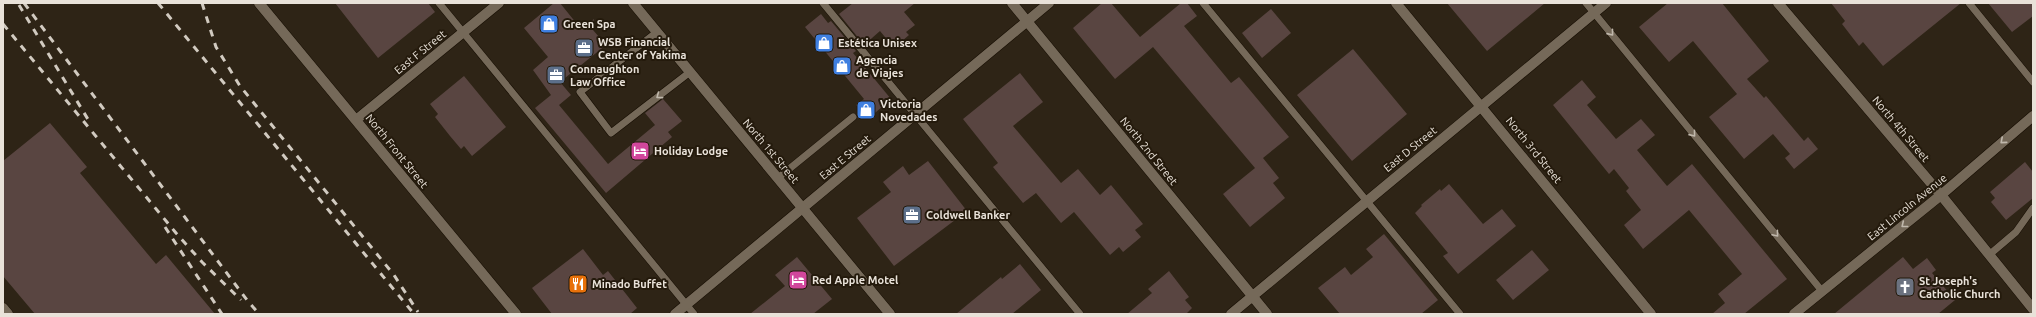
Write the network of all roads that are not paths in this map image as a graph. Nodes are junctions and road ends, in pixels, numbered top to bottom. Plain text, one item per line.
1 (259, 3) edge
2 (439, 3) edge
3 (499, 3) edge
4 (633, 3) edge
5 (823, 3) edge
6 (1012, 3) edge
7 (1049, 3) edge
8 (1203, 3) edge
9 (1396, 3) edge
10 (1586, 3) edge
11 (1606, 3) edge
12 (1778, 3) edge
13 (1969, 3) edge
14 (1594, 13) junction
15 (1027, 21) junction
16 (464, 32) junction
17 (657, 32) junction
18 (690, 72) junction
19 (2033, 82) edge
20 (1482, 106) junction
21 (916, 114) junction
22 (853, 117) dead end
23 (2032, 118) edge
24 (356, 120) junction
25 (778, 178) junction
26 (1941, 195) junction
27 (1366, 200) junction
28 (803, 208) junction
29 (2033, 208) edge
30 (1989, 255) junction
31 (1822, 291) junction
32 (1252, 296) junction
33 (686, 305) junction
34 (3, 308) edge
35 (2033, 309) edge
36 (8, 314) edge
37 (516, 314) edge
38 (675, 314) edge
39 (694, 314) edge
40 (890, 314) edge
41 (1080, 314) edge
42 (1230, 314) edge
43 (1267, 314) edge
44 (1460, 314) edge
45 (1651, 314) edge
46 (1794, 314) edge

1 - 24 street, North Front Street
2 - 16 lane
3 - 16 street, East F Street
4 - 17 street, North 1st Street
5 - 21 lane
6 - 15 street, North 2nd Street
7 - 15 street, East E Street
8 - 27 lane
9 - 20 street, North 3rd Street
10 - 14 lane
11 - 14 street, East D Street
12 - 26 street, North 4th Street
13 - 19 lane
14 - 20 street, East D Street
14 -> 31 lane
15 - 21 street, East E Street
15 - 32 street, North 2nd Street
16 - 24 street, East F Street
16 - 33 lane
17 - 18 street, North 1st Street
18 -> 17 lane
18 - 25 street, North 1st Street
20 - 27 street, East D Street
20 - 45 street, North 3rd Street
21 - 28 street, East E Street
21 - 41 lane
22 - 25 lane
23 -> 26 street, East Lincoln Avenue
24 - 37 street, North Front Street
25 - 28 street, North 1st Street
26 - 30 street, North 4th Street
26 -> 31 street, East Lincoln Avenue
27 - 32 street, East D Street
27 - 44 lane
28 - 33 street, East E Street
28 - 40 street, North 1st Street
29 - 30 lane
30 - 35 street, North 4th Street
31 - 46 street, East Lincoln Avenue
32 - 42 street, East D Street
32 - 43 street, North 2nd Street
33 - 38 street, East E Street
33 - 39 lane
34 - 36 street

